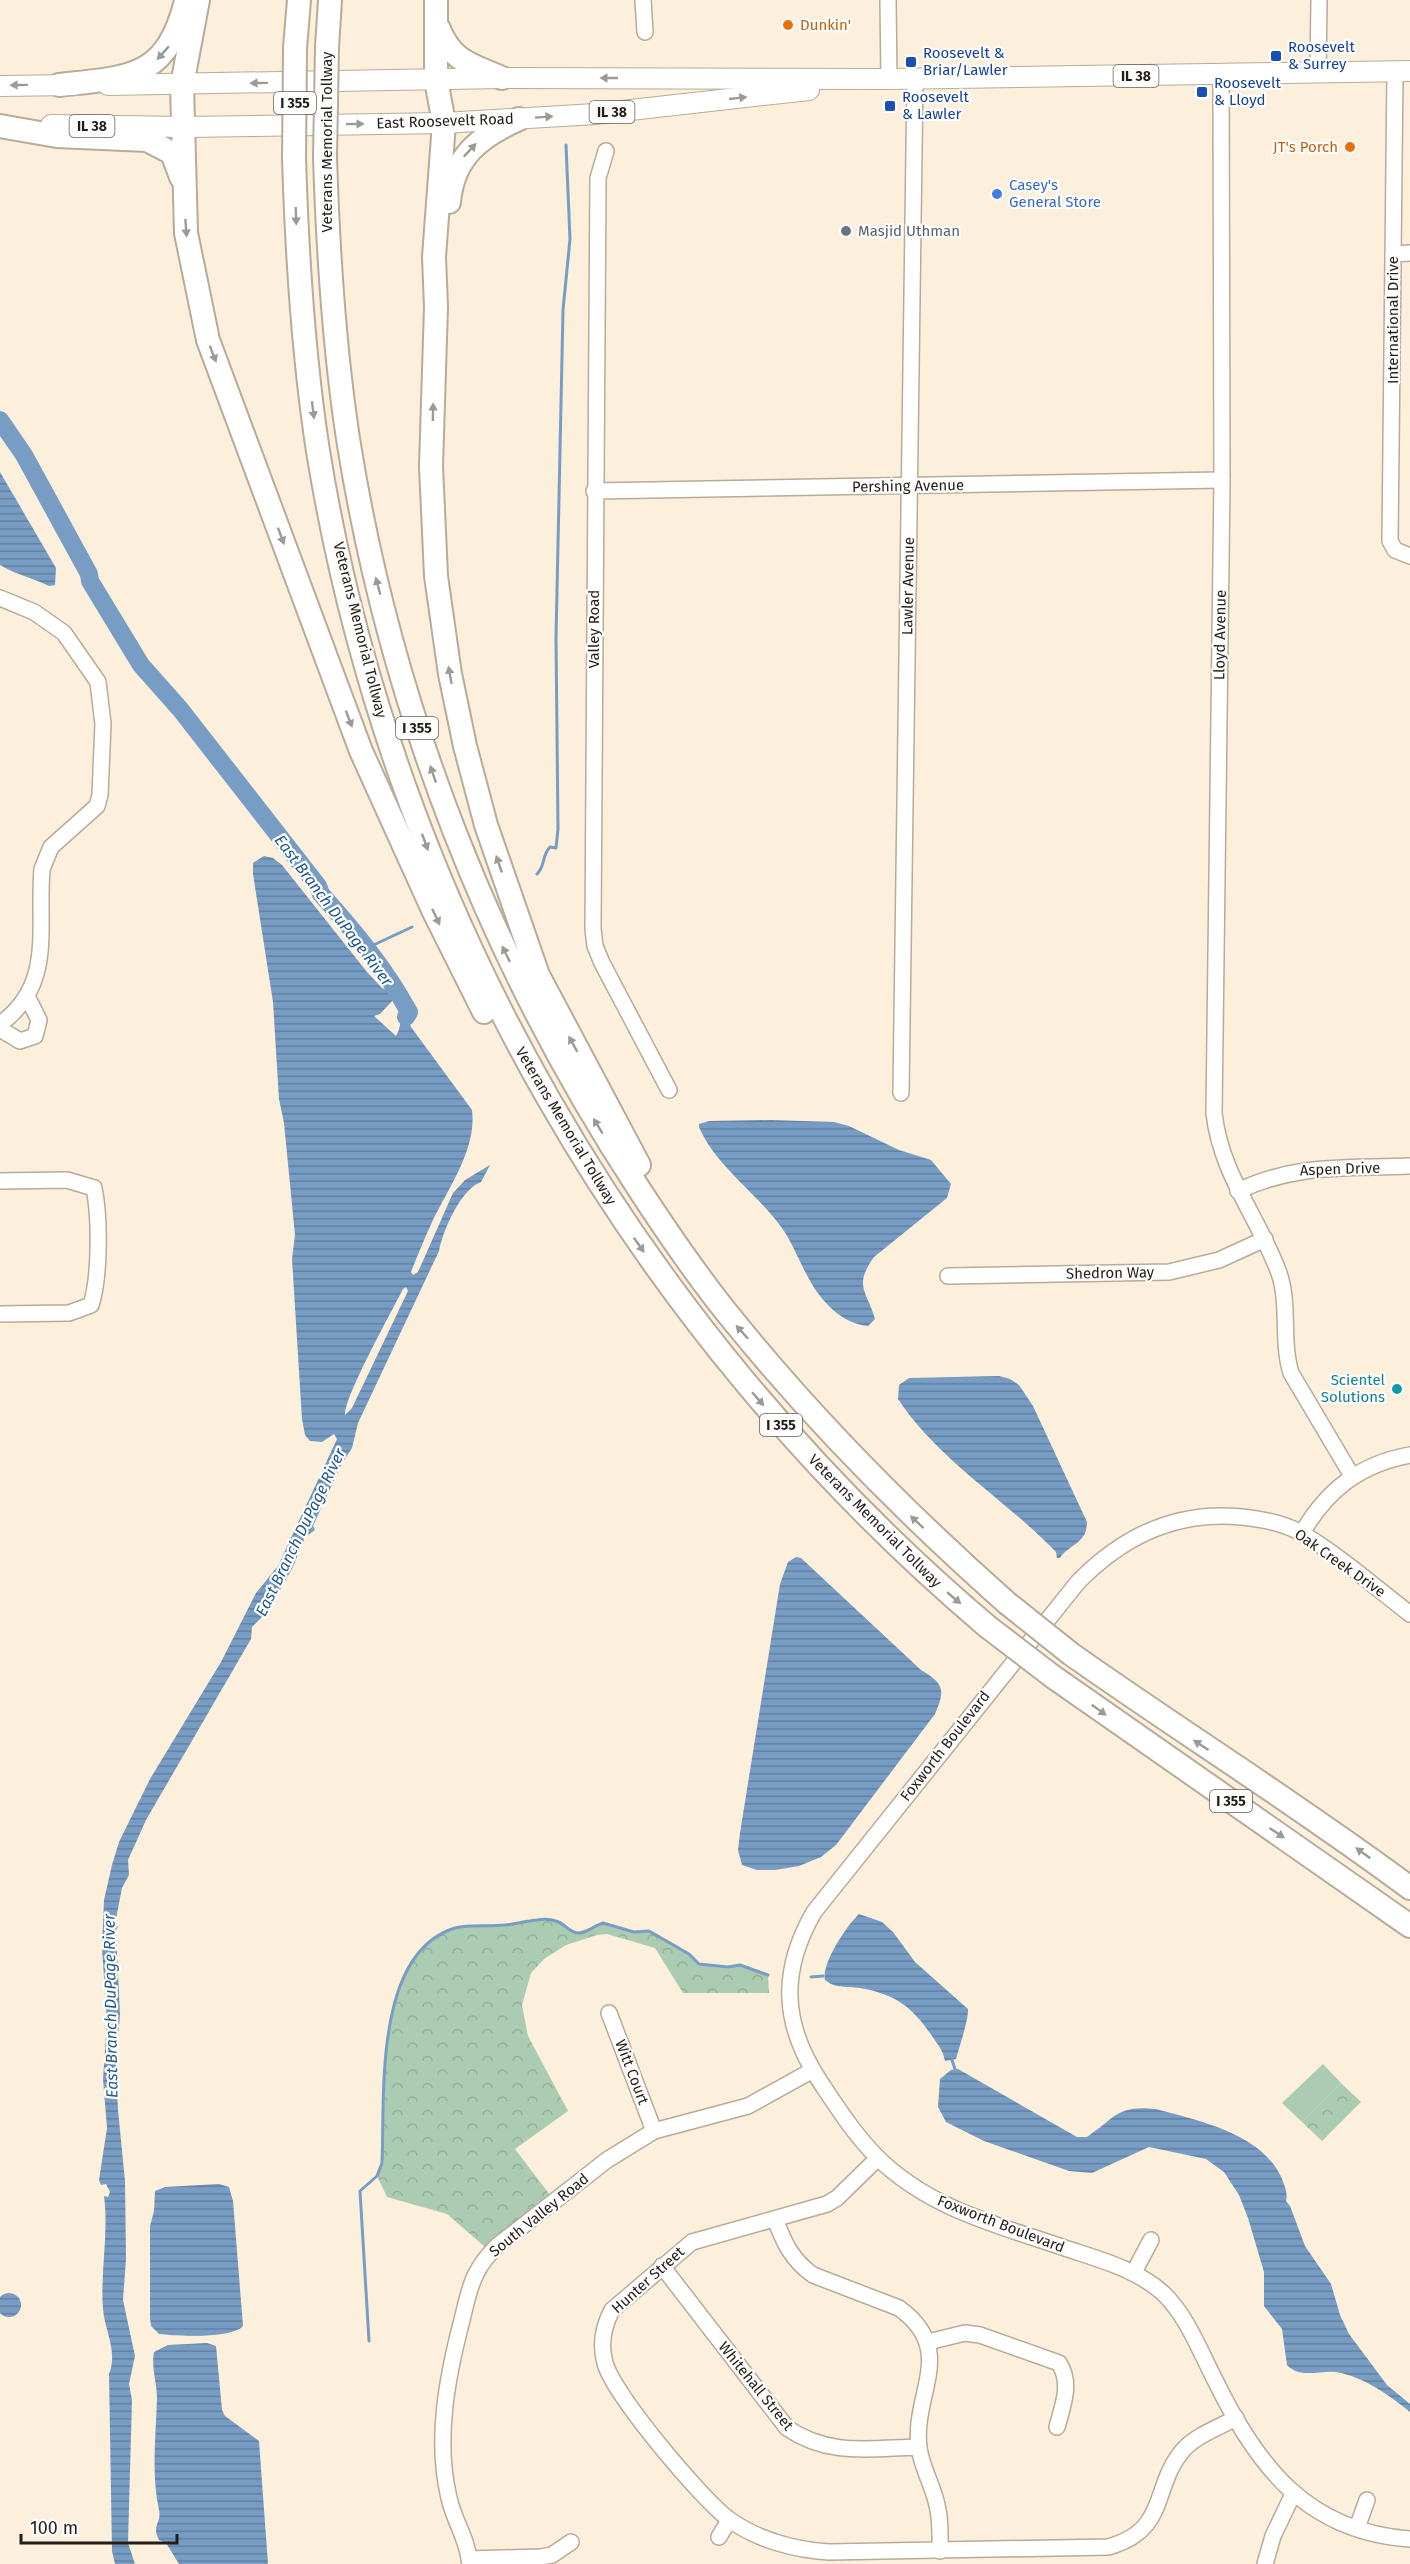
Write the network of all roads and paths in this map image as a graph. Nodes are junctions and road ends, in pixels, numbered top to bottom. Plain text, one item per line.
1 (186, 0) edge
2 (198, 0) edge
3 (299, 0) edge
4 (330, 0) edge
5 (436, 0) edge
6 (643, 0) edge
7 (888, 0) edge
8 (1319, 0) edge
9 (436, 24) junction
10 (645, 32) dead end
11 (1402, 71) edge
12 (1318, 73) junction
13 (1221, 74) junction
14 (502, 78) junction
15 (915, 79) junction
16 (436, 80) junction
17 (889, 80) junction
18 (182, 84) junction
19 (59, 85) junction
20 (0, 86) edge
21 (519, 119) junction
22 (444, 123) junction
23 (0, 124) edge
24 (184, 127) junction
25 (606, 151) dead end
26 (185, 186) junction
27 (1410, 253) edge
28 (1393, 254) junction
29 (436, 307) junction
30 (1222, 480) junction
31 (909, 486) junction
32 (594, 491) junction
33 (1410, 556) edge
34 (0, 598) edge
35 (28, 998) junction
36 (0, 1024) edge
37 (0, 1029) edge
38 (669, 1090) dead end
39 (902, 1093) dead end
40 (1410, 1166) edge
41 (0, 1181) edge
42 (1238, 1191) junction
43 (606, 1196) junction
44 (1265, 1239) junction
45 (677, 1245) junction
46 (948, 1276) dead end
47 (0, 1314) edge
48 (1410, 1455) edge
49 (1352, 1476) junction
50 (1302, 1533) junction
51 (1410, 1614) edge
52 (1050, 1616) joint
53 (1410, 1888) edge
54 (1410, 1926) edge
55 (609, 2013) dead end
56 (813, 2070) junction
57 (654, 2130) junction
58 (878, 2158) junction
59 (775, 2219) junction
60 (1151, 2240) dead end
61 (662, 2266) junction
62 (1134, 2272) junction
63 (928, 2342) junction
64 (1236, 2418) junction
65 (1057, 2427) dead end
66 (919, 2447) junction
67 (1293, 2494) junction
68 (1367, 2500) dead end
69 (729, 2520) junction
70 (1357, 2528) junction
71 (719, 2537) dead end
72 (1410, 2539) edge
73 (571, 2542) dead end
74 (940, 2551) junction
75 (470, 2561) edge
76 (1265, 2564) edge

1 -> 19 highway
2 - 18 highway
3 -> 43 highway, Veterans Memorial Tollway / I 355, bridge
45 -> 4 highway, Veterans Memorial Tollway / I 355, bridge
5 - 9 highway
6 - 10 street
7 - 17 street
8 - 12 street
9 - 14 highway
9 - 16 highway
11 - 12 main road, East Roosevelt Road / IL 38
11 - 28 street, International Drive
12 - 13 main road, East Roosevelt Road / IL 38
13 - 15 main road, East Roosevelt Road / IL 38
13 - 30 street, Lloyd Avenue
14 - 16 main road, East Roosevelt Road / IL 38
17 -> 14 main road, East Roosevelt Road / IL 38
15 - 17 main road, East Roosevelt Road / IL 38
15 - 31 street, Lawler Avenue
16 -> 18 main road, East Roosevelt Road / IL 38
16 - 22 highway
21 -> 17 main road, East Roosevelt Road / IL 38
18 - 19 main road, East Roosevelt Road / IL 38
18 - 24 highway
19 -> 20 main road, East Roosevelt Road / IL 38
21 - 22 main road, East Roosevelt Road / IL 38
29 -> 21 highway
24 -> 22 main road, East Roosevelt Road / IL 38
22 - 29 highway
23 - 24 main road, East Roosevelt Road / IL 38
23 - 26 highway
24 - 26 highway
25 - 32 street, Valley Road
26 -> 43 highway
27 - 28 street
28 - 33 street, International Drive
45 -> 29 highway
30 - 31 street, Pershing Avenue
30 - 42 street, Lloyd Avenue
31 - 32 street, Pershing Avenue
31 - 39 street, Lawler Avenue
32 - 38 street, Valley Road
34 - 35 street
35 - 36 street
35 - 37 street
40 - 42 street, Aspen Drive
41 - 47 street
42 - 44 street, Lloyd Avenue
43 -> 54 highway, Veterans Memorial Tollway / I 355, bridge
44 - 46 street, Shedron Way
44 - 49 street, Lloyd Avenue
53 -> 45 highway, Veterans Memorial Tollway / I 355, bridge
48 - 49 street
49 - 50 street
50 - 51 street, Oak Creek Drive
50 - 52 street, Oak Creek Drive
52 - 56 street, Foxworth Boulevard
55 - 57 street, Witt Court
56 - 57 street, South Valley Road
56 - 58 street, Foxworth Boulevard
57 - 75 street, South Valley Road
58 - 59 street, Hunter Street
58 - 62 street, Foxworth Boulevard
59 - 61 street, Hunter Street
59 - 63 street
60 - 62 street
61 - 66 street, Whitehall Street
61 - 69 street, Hunter Street
62 - 64 street, Foxworth Boulevard
63 - 65 street
63 - 66 street
64 - 67 street, Foxworth Boulevard
64 - 74 street, Hunter Street
66 - 74 street
67 - 70 street, Foxworth Boulevard
67 - 76 street
68 - 70 street
69 - 71 street
69 - 74 street, Hunter Street
70 - 72 street, Foxworth Boulevard
73 - 75 street

